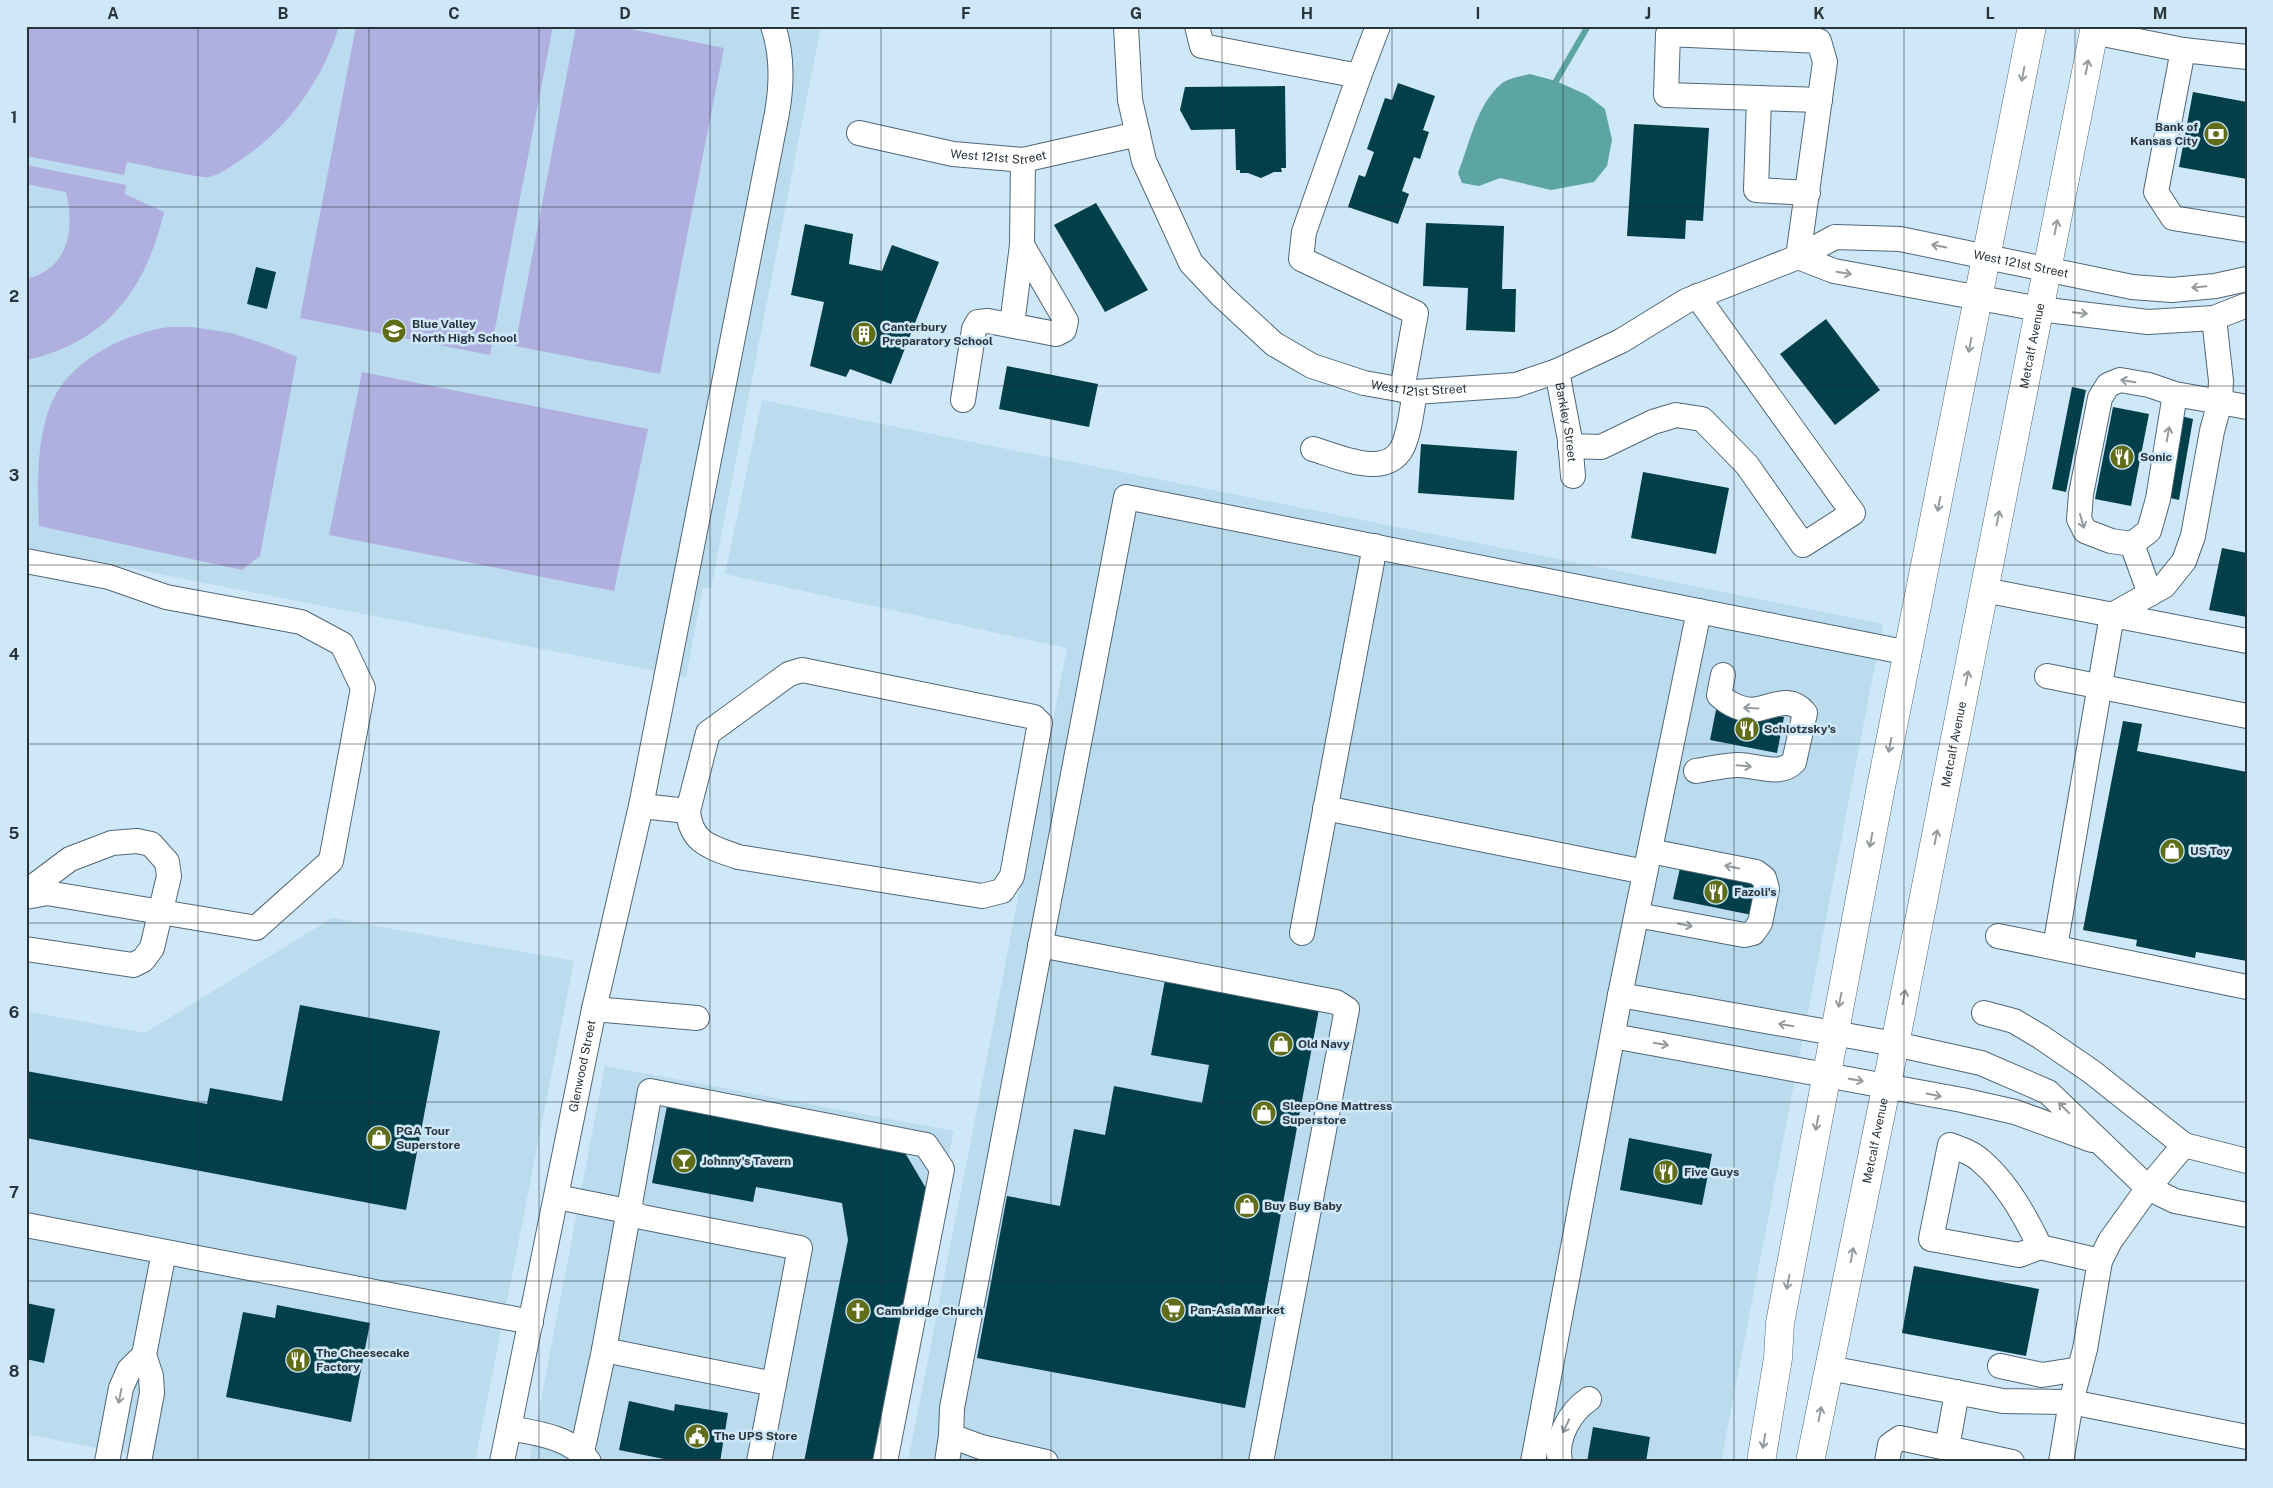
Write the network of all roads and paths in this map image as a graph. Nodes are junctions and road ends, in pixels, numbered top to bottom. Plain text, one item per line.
1 (774, 26) edge
2 (1126, 26) edge
3 (1197, 26) edge
4 (1378, 26) edge
5 (2032, 26) edge
6 (2094, 29) edge
7 (2183, 50) junction
8 (2247, 57) edge
9 (1359, 76) junction
10 (1758, 98) junction
11 (1820, 100) junction
12 (859, 132) dead end
13 (1138, 134) junction
14 (1023, 160) junction
15 (1808, 193) junction
16 (2247, 230) edge
17 (1022, 246) junction
18 (1987, 255) junction
19 (1798, 257) junction
20 (2048, 268) junction
21 (2247, 279) edge
22 (1697, 296) junction
23 (1980, 297) junction
24 (2247, 305) edge
25 (2039, 309) junction
26 (2214, 318) junction
27 (1012, 326) junction
28 (1557, 371) junction
29 (1409, 391) junction
30 (2175, 394) junction
31 (963, 400) dead end
32 (2220, 402) junction
33 (2247, 407) edge
34 (1570, 446) junction
35 (1313, 449) dead end
36 (1573, 476) dead end
37 (2132, 544) junction
38 (1376, 546) junction
39 (26, 561) edge
40 (1984, 590) junction
41 (2150, 594) junction
42 (1699, 611) junction
43 (2112, 614) junction
44 (2247, 641) edge
45 (1909, 653) junction
46 (1723, 675) dead end
47 (2047, 676) dead end
48 (2099, 686) junction
49 (2247, 716) edge
50 (1696, 771) dead end
51 (641, 806) junction
52 (1326, 808) junction
53 (688, 811) junction
54 (1648, 861) junction
55 (26, 892) edge
56 (26, 897) edge
57 (160, 912) junction
58 (1637, 915) junction
59 (1302, 933) dead end
60 (1998, 936) dead end
61 (1040, 945) junction
62 (2055, 948) junction
63 (26, 950) edge
64 (2247, 987) edge
65 (1620, 995) junction
66 (594, 1010) junction
67 (1984, 1013) dead end
68 (697, 1018) dead end
69 (1834, 1033) junction
70 (1613, 1036) junction
71 (1895, 1044) junction
72 (1826, 1075) junction
73 (1886, 1085) junction
74 (2098, 1142) junction
75 (2184, 1145) junction
76 (2247, 1161) edge
77 (2148, 1188) junction
78 (557, 1197) junction
79 (627, 1211) junction
80 (2247, 1214) edge
81 (26, 1225) edge
82 (2040, 1247) junction
83 (164, 1252) junction
84 (2100, 1261) junction
85 (531, 1322) junction
86 (604, 1350) junction
87 (144, 1355) junction
88 (2000, 1366) dead end
89 (1829, 1368) junction
90 (2080, 1369) junction
91 (774, 1384) junction
92 (1957, 1392) junction
93 (1589, 1399) dead end
94 (2071, 1402) junction
95 (509, 1428) junction
96 (951, 1436) junction
97 (2247, 1436) edge
98 (1947, 1448) junction
99 (586, 1457) edge
100 (1007, 1457) edge
101 (107, 1462) edge
102 (139, 1462) edge
103 (502, 1462) edge
104 (759, 1462) edge
105 (884, 1462) edge
106 (946, 1462) edge
107 (1046, 1462) edge
108 (1261, 1462) edge
109 (1532, 1462) edge
110 (1560, 1462) edge
111 (1760, 1462) edge
112 (1810, 1462) edge
113 (1887, 1462) edge
114 (2012, 1462) edge
115 (2061, 1462) edge

1 - 51 street, Glenwood Street
2 - 13 street, West 121st Street
3 - 9 street
4 - 9 street
5 -> 18 main road
6 - 7 street
20 -> 6 main road, Metcalf Avenue
7 - 8 street
7 - 16 street
9 - 29 street
10 - 11 street
10 - 11 street
10 - 15 street
11 - 15 street
12 - 14 street, West 121st Street
13 - 14 street, West 121st Street
13 - 29 street, West 121st Street
14 - 17 street
15 - 19 street
17 - 27 street
17 - 27 street
18 -> 19 street, West 121st Street
18 - 20 street, West 121st Street
18 - 23 main road
19 - 22 street, West 121st Street
19 -> 23 street
21 -> 20 street, West 121st Street
20 - 25 main road, Metcalf Avenue
22 - 28 street, West 121st Street
22 - 34 street
23 - 25 street
23 -> 45 main road
24 - 26 street
25 -> 26 street
40 -> 25 main road, Metcalf Avenue
26 - 32 street
27 - 31 street
28 - 29 street, West 121st Street
28 - 34 street, Barkley Street
29 - 35 street
30 - 32 street
37 -> 30 street
30 -> 37 street
32 - 33 street
32 - 41 street
34 - 36 street, Barkley Street
37 - 41 street
38 - 42 street
38 - 52 street
38 - 61 street
39 - 57 street
40 - 43 street
71 -> 40 main road, Metcalf Avenue
41 - 43 street
42 - 45 street
42 - 54 street
43 - 44 street
43 - 48 street
45 -> 69 main road
50 -> 46 street
47 - 48 street
48 - 49 street
48 - 62 street
51 - 53 street
51 - 66 street, Glenwood Street
52 - 54 street
52 - 59 street
53 - 53 street
54 - 58 street
58 -> 54 street
55 - 57 street
56 - 57 street
57 - 63 street
58 - 65 street
60 - 62 street
61 - 96 street
61 - 108 street
62 - 64 street
69 -> 65 street
65 - 70 street
66 - 68 street
66 - 78 street, Glenwood Street
67 - 75 street
69 - 71 street
69 - 72 main road
70 -> 72 street
70 - 109 street
71 - 73 main road, Metcalf Avenue
74 -> 71 street
72 -> 73 street
72 -> 111 main road
73 -> 74 street
89 -> 73 main road, Metcalf Avenue
74 - 77 street
75 - 76 street
75 - 77 street
77 - 80 street
77 - 84 street
78 - 79 street
78 - 85 street, Glenwood Street
79 - 86 street
79 - 91 street
79 - 105 street
81 - 83 street
82 - 82 street
82 - 84 street
83 - 85 street
83 - 87 street
84 - 90 street
85 - 95 street, Glenwood Street
86 - 91 street
86 - 99 street
87 -> 101 street
87 - 102 street
88 - 90 street
89 - 92 street
112 -> 89 main road, Metcalf Avenue
90 - 94 street
91 - 104 street
92 - 94 street
92 - 98 street
93 -> 110 street
94 - 97 street
94 - 115 street
95 - 99 street
95 - 103 street, Glenwood Street
96 - 100 street
96 - 106 street
98 - 113 street
98 - 114 street
100 - 107 street

